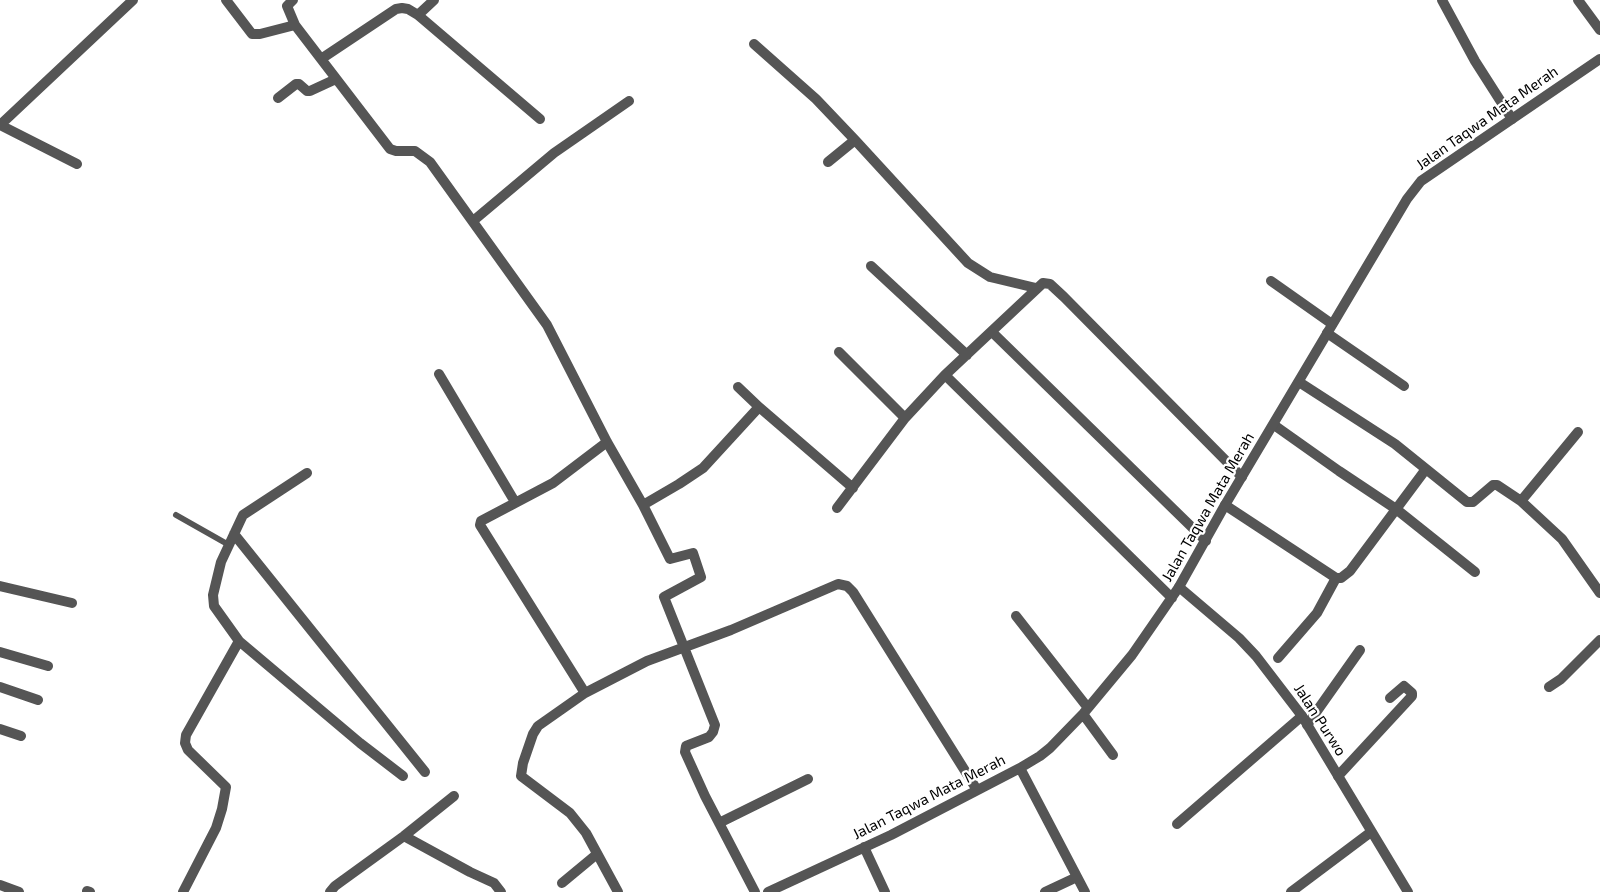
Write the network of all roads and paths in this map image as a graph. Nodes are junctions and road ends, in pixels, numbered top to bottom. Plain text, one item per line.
1 (133, 0) edge
2 (226, 0) edge
3 (293, 0) edge
4 (434, 0) edge
5 (1442, 0) edge
6 (1578, 0) edge
7 (418, 15) junction
8 (295, 25) junction
9 (1600, 30) edge
10 (754, 44) dead end
11 (321, 59) junction
12 (1600, 59) edge
13 (336, 78) junction
14 (278, 98) dead end
15 (629, 101) dead end
16 (540, 119) dead end
17 (1512, 119) junction
18 (0, 125) edge
19 (855, 140) junction
20 (828, 162) dead end
21 (78, 164) dead end
22 (474, 223) junction
23 (871, 266) dead end
24 (1271, 281) dead end
25 (1036, 288) junction
26 (1329, 329) junction
27 (992, 332) junction
28 (839, 352) dead end
29 (967, 355) junction
30 (439, 374) dead end
31 (945, 375) junction
32 (1299, 382) junction
33 (1404, 386) dead end
34 (738, 387) dead end
35 (759, 407) junction
36 (906, 418) junction
37 (1274, 424) junction
38 (1578, 432) dead end
39 (607, 442) junction
40 (1426, 469) junction
41 (307, 473) dead end
42 (1242, 477) junction
43 (853, 488) junction
44 (1521, 501) junction
45 (515, 502) junction
46 (643, 505) junction
47 (1226, 505) junction
48 (837, 508) dead end
49 (1396, 508) junction
50 (176, 515) dead end
51 (234, 534) junction
52 (1206, 541) junction
53 (229, 545) junction
54 (1475, 572) dead end
55 (1336, 578) junction
56 (0, 586) edge
57 (1179, 587) junction
58 (1600, 593) edge
59 (1172, 598) junction
60 (72, 603) dead end
61 (1016, 616) dead end
62 (1600, 640) edge
63 (239, 641) junction
64 (684, 647) junction
65 (1360, 650) dead end
66 (0, 652) edge
67 (1278, 658) dead end
68 (48, 666) dead end
69 (0, 687) edge
70 (1549, 687) dead end
71 (585, 693) junction
72 (1390, 698) dead end
73 (38, 700) dead end
74 (1086, 711) junction
75 (1304, 720) junction
76 (0, 729) edge
77 (21, 736) dead end
78 (1113, 754) dead end
79 (1020, 768) junction
80 (425, 772) dead end
81 (403, 776) dead end
82 (1338, 776) junction
83 (808, 779) dead end
84 (977, 790) junction
85 (454, 796) dead end
86 (719, 824) junction
87 (1177, 824) dead end
88 (1371, 832) junction
89 (404, 836) junction
90 (864, 847) junction
91 (597, 854) junction
92 (1077, 877) junction
93 (562, 883) dead end
94 (0, 885) edge
95 (19, 892) edge
96 (183, 892) edge
97 (330, 892) edge
98 (501, 892) edge
99 (618, 892) edge
100 (755, 892) edge
101 (768, 892) edge
102 (885, 892) edge
103 (1045, 892) edge
104 (1085, 892) edge
105 (1291, 892) edge
106 (1407, 892) edge

1 - 18 street
2 - 8 street
3 - 8 street
4 - 7 street
5 - 17 street
6 - 9 street
7 - 11 street
7 - 16 street
8 - 11 street
10 - 19 street
11 - 13 street
12 - 17 street, Jalan Taqwa Mata Merah
13 - 14 street
13 - 22 street
15 - 22 street
17 - 26 street, Jalan Taqwa Mata Merah
18 - 21 street
19 - 20 street
19 - 25 street
22 - 39 street
23 - 29 street
24 - 26 street
25 - 27 street
25 - 42 street
26 - 32 street, Jalan Taqwa Mata Merah
26 - 33 street
27 - 29 street
27 - 52 street
28 - 36 street
29 - 31 street
30 - 45 street
31 - 36 street
31 - 59 street
32 - 37 street, Jalan Taqwa Mata Merah
32 - 40 street
34 - 35 street
35 - 43 street
35 - 46 street
36 - 43 street
37 - 42 street, Jalan Taqwa Mata Merah
37 - 49 street
38 - 44 street
39 - 45 street
39 - 46 street
40 - 44 street
40 - 49 street
41 - 51 street
42 - 47 street, Jalan Taqwa Mata Merah
43 - 48 street
44 - 58 street
45 - 71 street
46 - 64 street
47 - 52 street, Jalan Taqwa Mata Merah
47 - 55 street
49 - 54 street
49 - 55 street
50 - 53 lane
51 - 53 street
51 - 80 street
52 - 57 street, Jalan Taqwa Mata Merah
53 - 63 street
55 - 67 street
56 - 60 street
57 - 59 street, Jalan Taqwa Mata Merah
57 - 75 street, Jalan Purwo
59 - 74 street, Jalan Taqwa Mata Merah
61 - 74 street
62 - 70 street
63 - 81 street
63 - 96 street
64 - 71 street
64 - 84 street
64 - 86 street
65 - 75 street
66 - 68 street
69 - 73 street
71 - 91 street
72 - 82 street
74 - 78 street
74 - 79 street, Jalan Taqwa Mata Merah
75 - 82 street, Jalan Purwo
75 - 87 street
76 - 77 street
79 - 84 street, Jalan Taqwa Mata Merah
79 - 92 street
82 - 88 street, Jalan Purwo
83 - 86 street
84 - 90 street, Jalan Taqwa Mata Merah
85 - 89 street
86 - 100 street
88 - 105 street
88 - 106 street, Jalan Purwo
89 - 97 street
89 - 98 street
90 - 101 street, Jalan Taqwa Mata Merah
90 - 102 street
91 - 93 street
91 - 99 street
92 - 103 street
92 - 104 street
94 - 95 street

